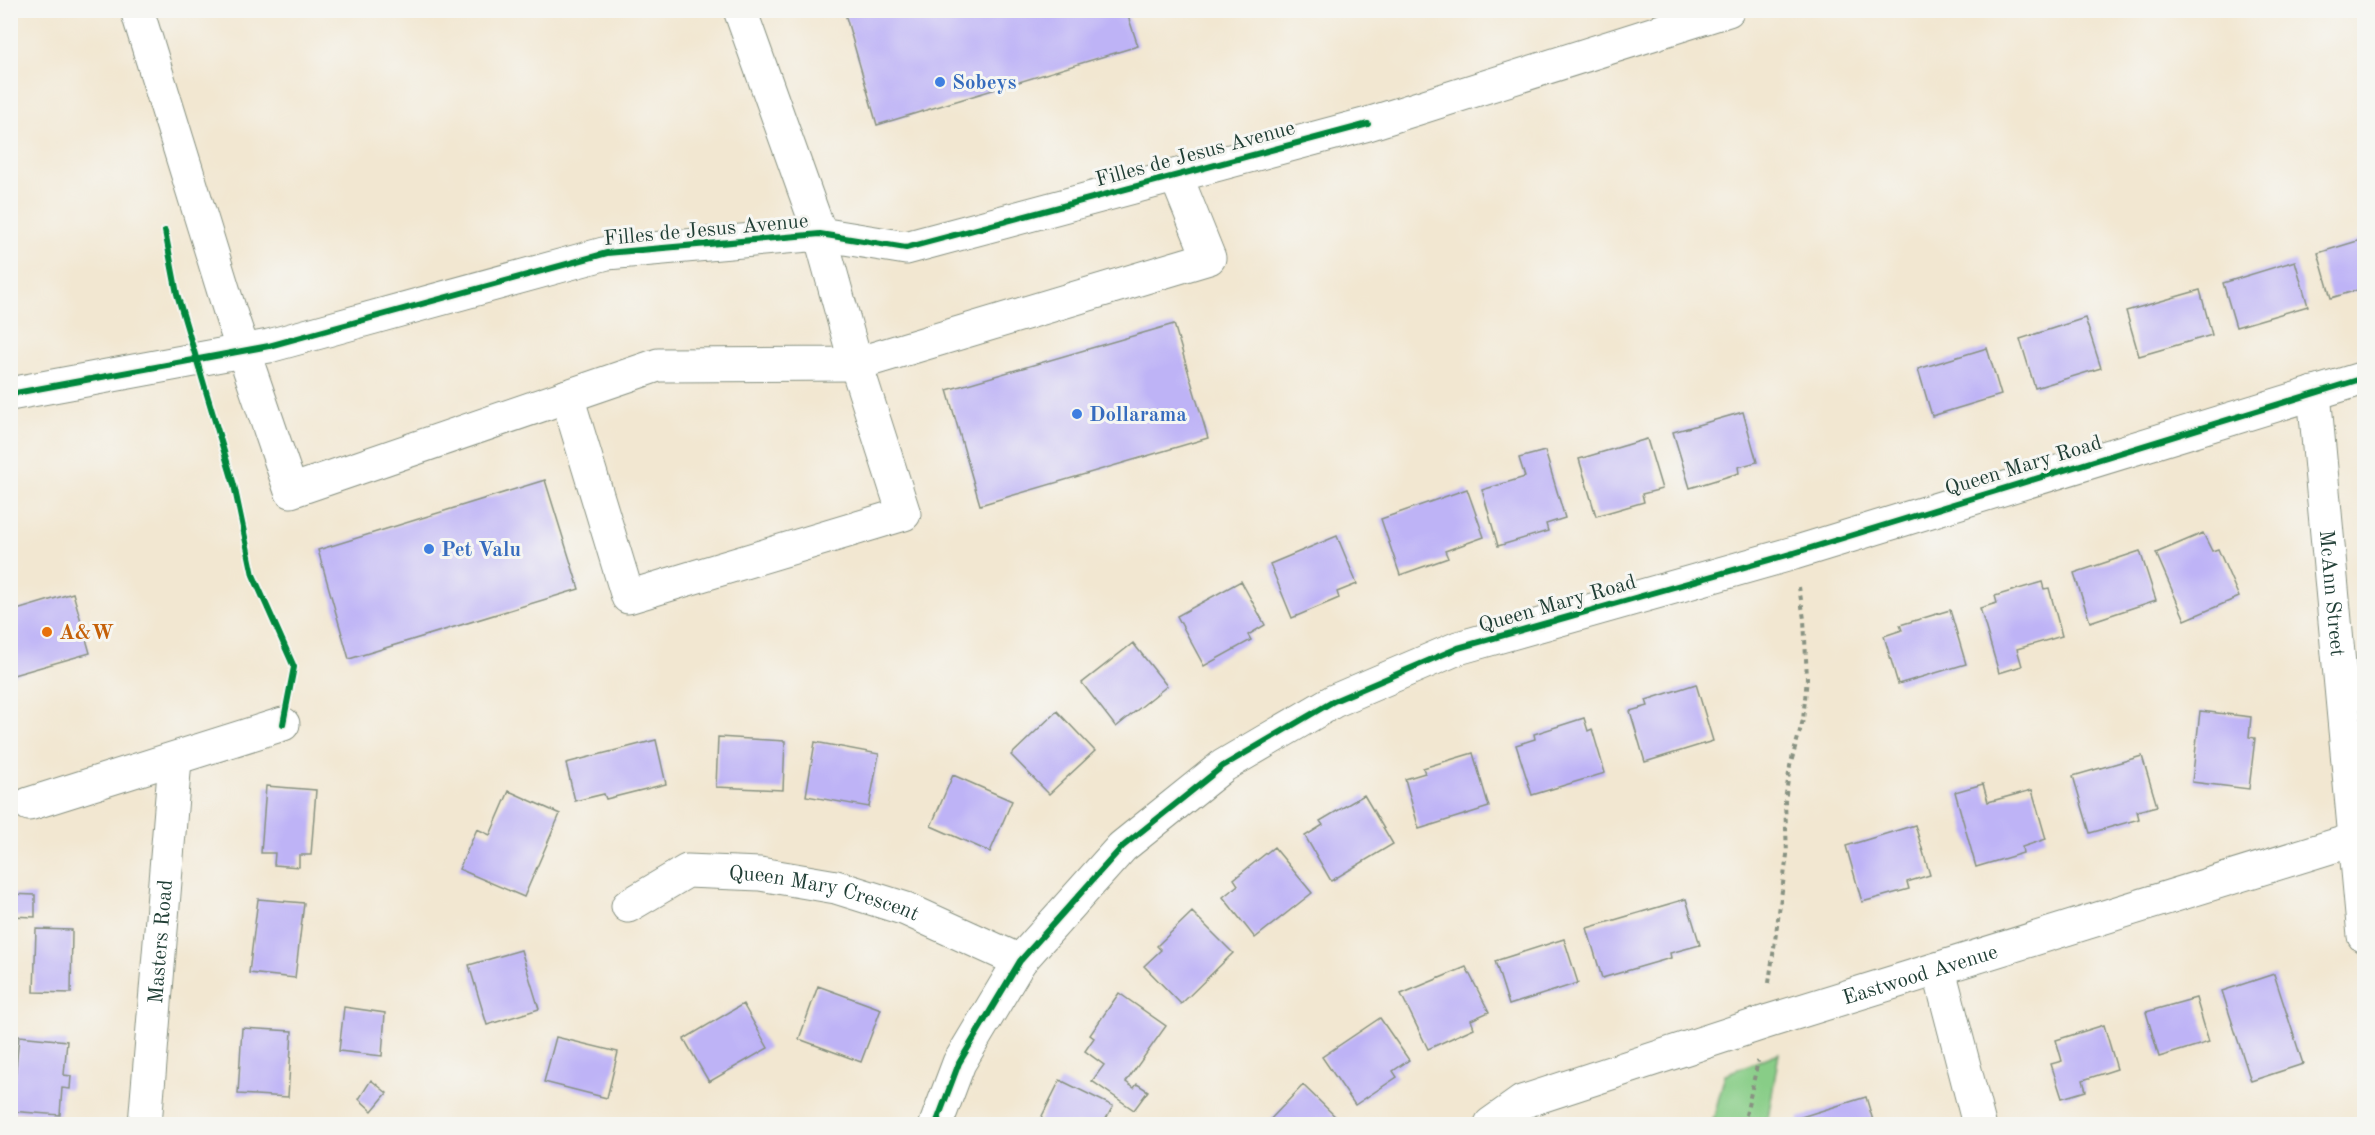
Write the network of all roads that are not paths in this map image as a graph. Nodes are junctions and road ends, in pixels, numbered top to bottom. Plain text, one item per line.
1 (137, 10) edge
2 (740, 10) edge
3 (1728, 10) edge
4 (1176, 176) junction
5 (820, 234) junction
6 (244, 350) junction
7 (856, 363) junction
8 (2364, 378) edge
9 (2314, 393) junction
10 (10, 394) edge
11 (567, 396) junction
12 (283, 724) dead end
13 (175, 760) junction
14 (29, 804) dead end
15 (2356, 840) junction
16 (628, 906) dead end
17 (2364, 936) edge
18 (1020, 961) junction
19 (1939, 970) junction
20 (145, 1125) edge
21 (936, 1125) edge
22 (1491, 1125) edge
23 (1979, 1125) edge

1 - 6 street
2 - 5 street
3 - 4 street, Filles de Jesus Avenue
4 - 5 street, Filles de Jesus Avenue
4 - 7 street
5 - 6 street, Filles de Jesus Avenue
5 - 7 street
6 - 10 street, Filles de Jesus Avenue
6 - 11 street
7 - 11 street
7 - 11 street
8 - 9 street, Queen Mary Road
9 - 15 street, McAnn Street
9 - 18 street, Queen Mary Road
12 - 13 street
13 - 14 street
13 - 20 street, Masters Road
15 - 17 street, McAnn Street
15 - 19 street, Eastwood Avenue
16 - 18 street, Queen Mary Crescent
18 - 21 street, Queen Mary Road
19 - 22 street, Eastwood Avenue
19 - 23 street

